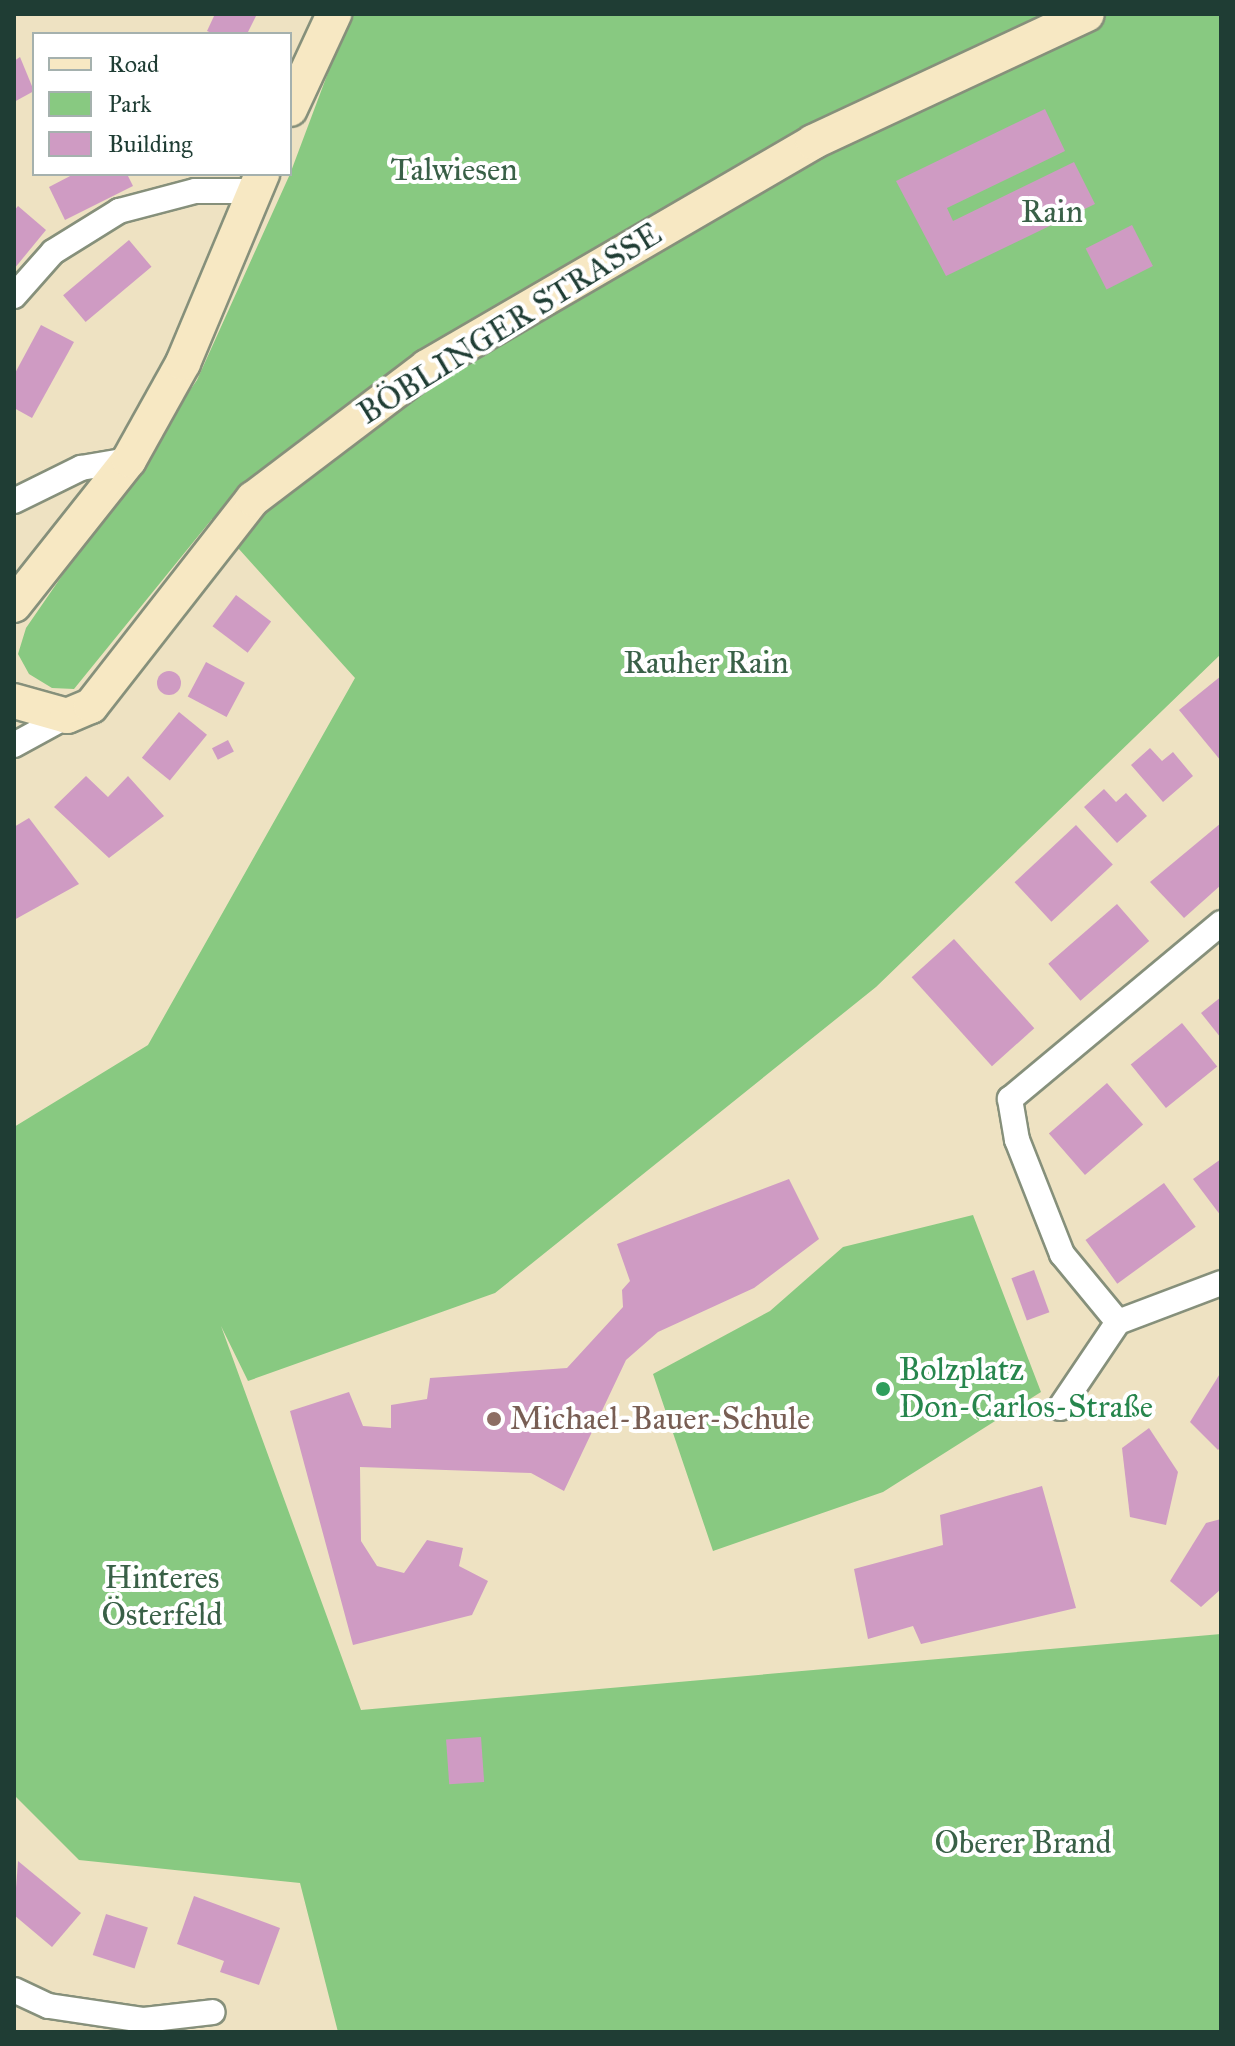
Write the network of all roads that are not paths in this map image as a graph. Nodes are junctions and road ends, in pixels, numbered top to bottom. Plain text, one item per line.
1 (334, 14) edge
2 (1087, 14) edge
3 (292, 105) edge
4 (258, 182) edge
5 (14, 296) edge
6 (129, 460) junction
7 (14, 501) edge
8 (14, 605) edge
9 (14, 701) edge
10 (67, 716) junction
11 (14, 745) edge
12 (1221, 923) edge
13 (1221, 1283) edge
14 (1118, 1322) junction
15 (1060, 1408) dead end
16 (14, 1990) edge
17 (213, 2012) dead end

1 - 3 main road
2 - 10 main road, BÖBLINGER STRASSE
4 - 5 street
4 - 6 main road
6 - 7 street
6 - 8 main road
9 - 10 main road
10 - 11 street
12 - 14 street
13 - 14 street
14 - 15 street
16 - 17 street

